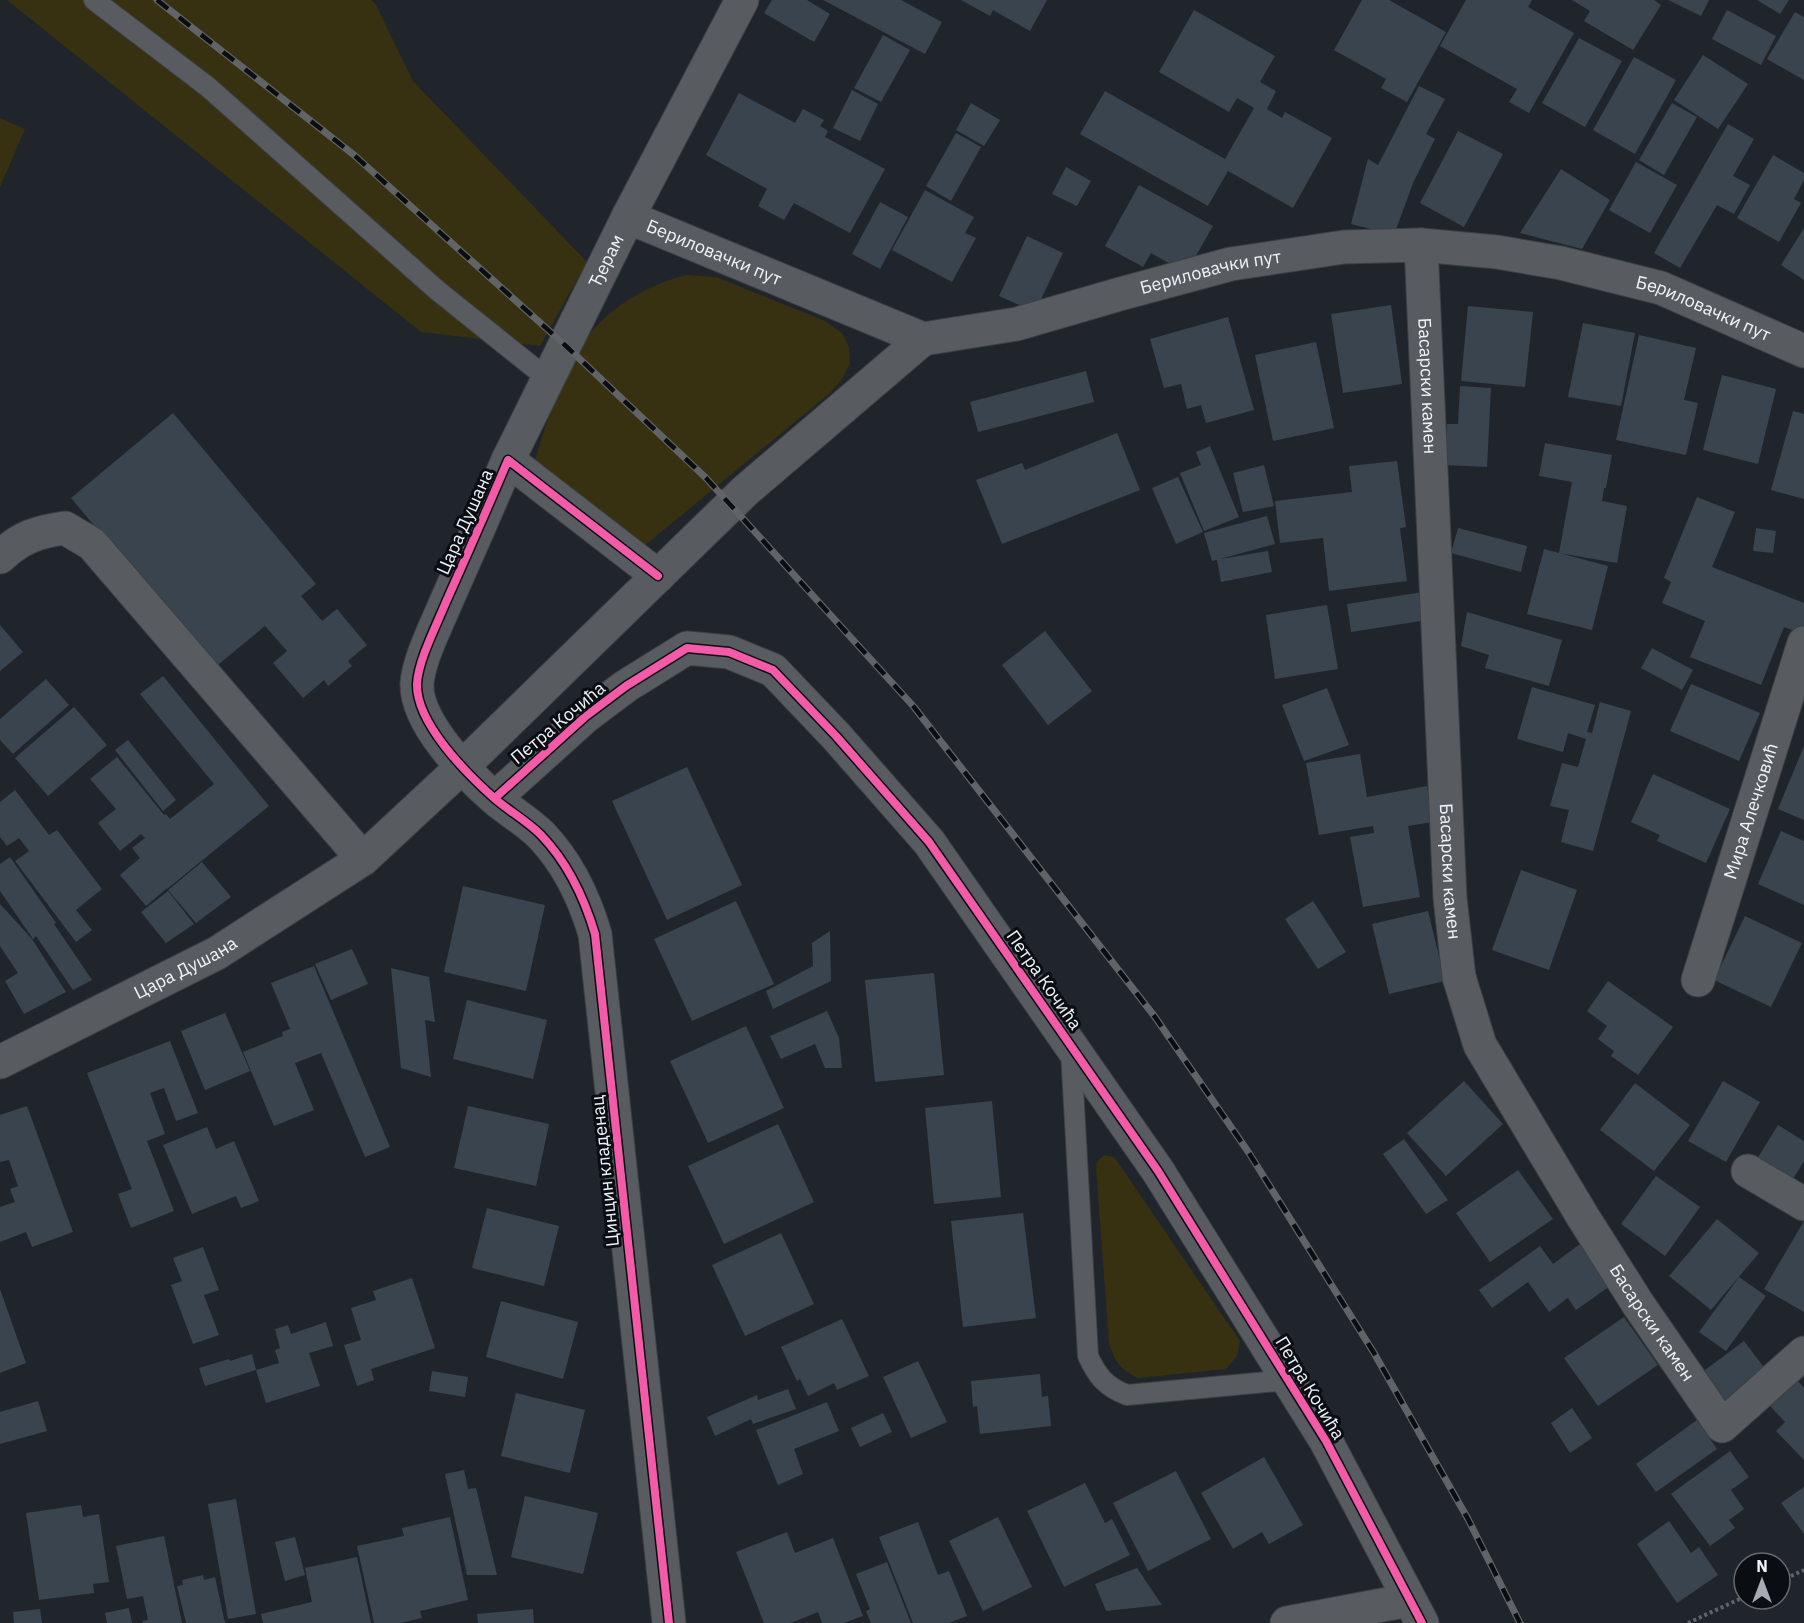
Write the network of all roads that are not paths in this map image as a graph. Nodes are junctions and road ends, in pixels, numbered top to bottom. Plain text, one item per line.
1 (94, 0) edge
2 (742, 0) edge
3 (628, 217) junction
4 (1421, 245) junction
5 (923, 339) junction
6 (1804, 351) edge
7 (548, 379) junction
8 (508, 460) junction
9 (0, 556) edge
10 (658, 576) junction
11 (1804, 643) edge
12 (462, 767) junction
13 (495, 798) junction
14 (363, 859) junction
15 (1698, 980) dead end
16 (1070, 1045) junction
17 (0, 1062) edge
18 (1748, 1172) dead end
19 (1804, 1204) edge
20 (1804, 1353) edge
21 (1288, 1380) junction
22 (1415, 1612) edge
23 (669, 1623) edge
24 (1287, 1623) edge

1 - 7 lane
2 - 3 street, Ђерам
3 - 5 street, Бериловачки пут
3 - 7 street, Ђерам
4 - 5 street, Бериловачки пут
4 - 6 street, Бериловачки пут
4 - 20 street, Басарски камен
5 - 10 street
7 - 8 street, Ђерам
8 - 10 street, Цара Душана
8 - 12 street, Цара Душана
9 - 14 street
10 - 12 street
11 - 15 street, Мира Алечковић
12 - 13 street, Цинцин кладенац
12 - 14 street, Цара Душана
13 - 16 street, Петра Кочића
13 - 23 street, Цинцин кладенац
14 - 17 street, Цара Душана
16 - 21 street, Петра Кочића
16 - 21 lane
18 - 19 street
21 - 22 street, Петра Кочића
22 - 24 street

